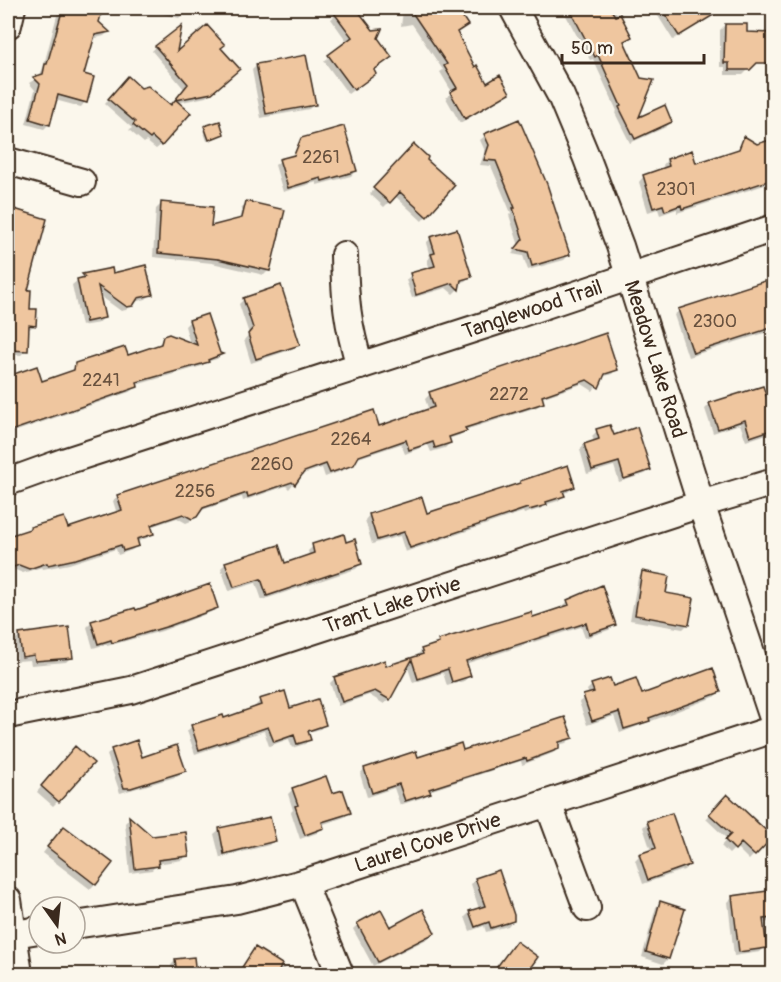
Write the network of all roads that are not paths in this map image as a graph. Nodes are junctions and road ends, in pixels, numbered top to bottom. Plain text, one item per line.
1 (12, 8) edge
2 (513, 8) edge
3 (8, 25) edge
4 (8, 161) edge
5 (82, 182) dead end
6 (774, 228) edge
7 (344, 255) dead end
8 (629, 277) junction
9 (360, 366) junction
10 (8, 482) edge
11 (774, 482) edge
12 (701, 504) junction
13 (8, 715) edge
14 (774, 721) edge
15 (774, 729) edge
16 (548, 803) junction
17 (303, 884) junction
18 (8, 900) edge
19 (587, 908) dead end
20 (87, 923) edge
21 (27, 932) edge
22 (10, 935) edge
23 (18, 975) edge
24 (340, 975) edge

1 - 3 street
2 - 8 street, Meadow Lake Road
4 - 5 street
6 - 8 street, Tanglewood Trail
7 - 9 street
8 - 9 street, Tanglewood Trail
8 - 12 street, Meadow Lake Road
9 - 10 street, Tanglewood Trail
11 - 12 street, Trant Lake Drive
12 - 13 street, Trant Lake Drive
12 - 14 street, Meadow Lake Road
15 - 16 street, Laurel Cove Drive
16 - 17 street, Laurel Cove Drive
16 - 19 street
17 - 20 street, Laurel Cove Drive
17 - 24 street
18 - 22 street
21 - 22 street
22 - 23 street

